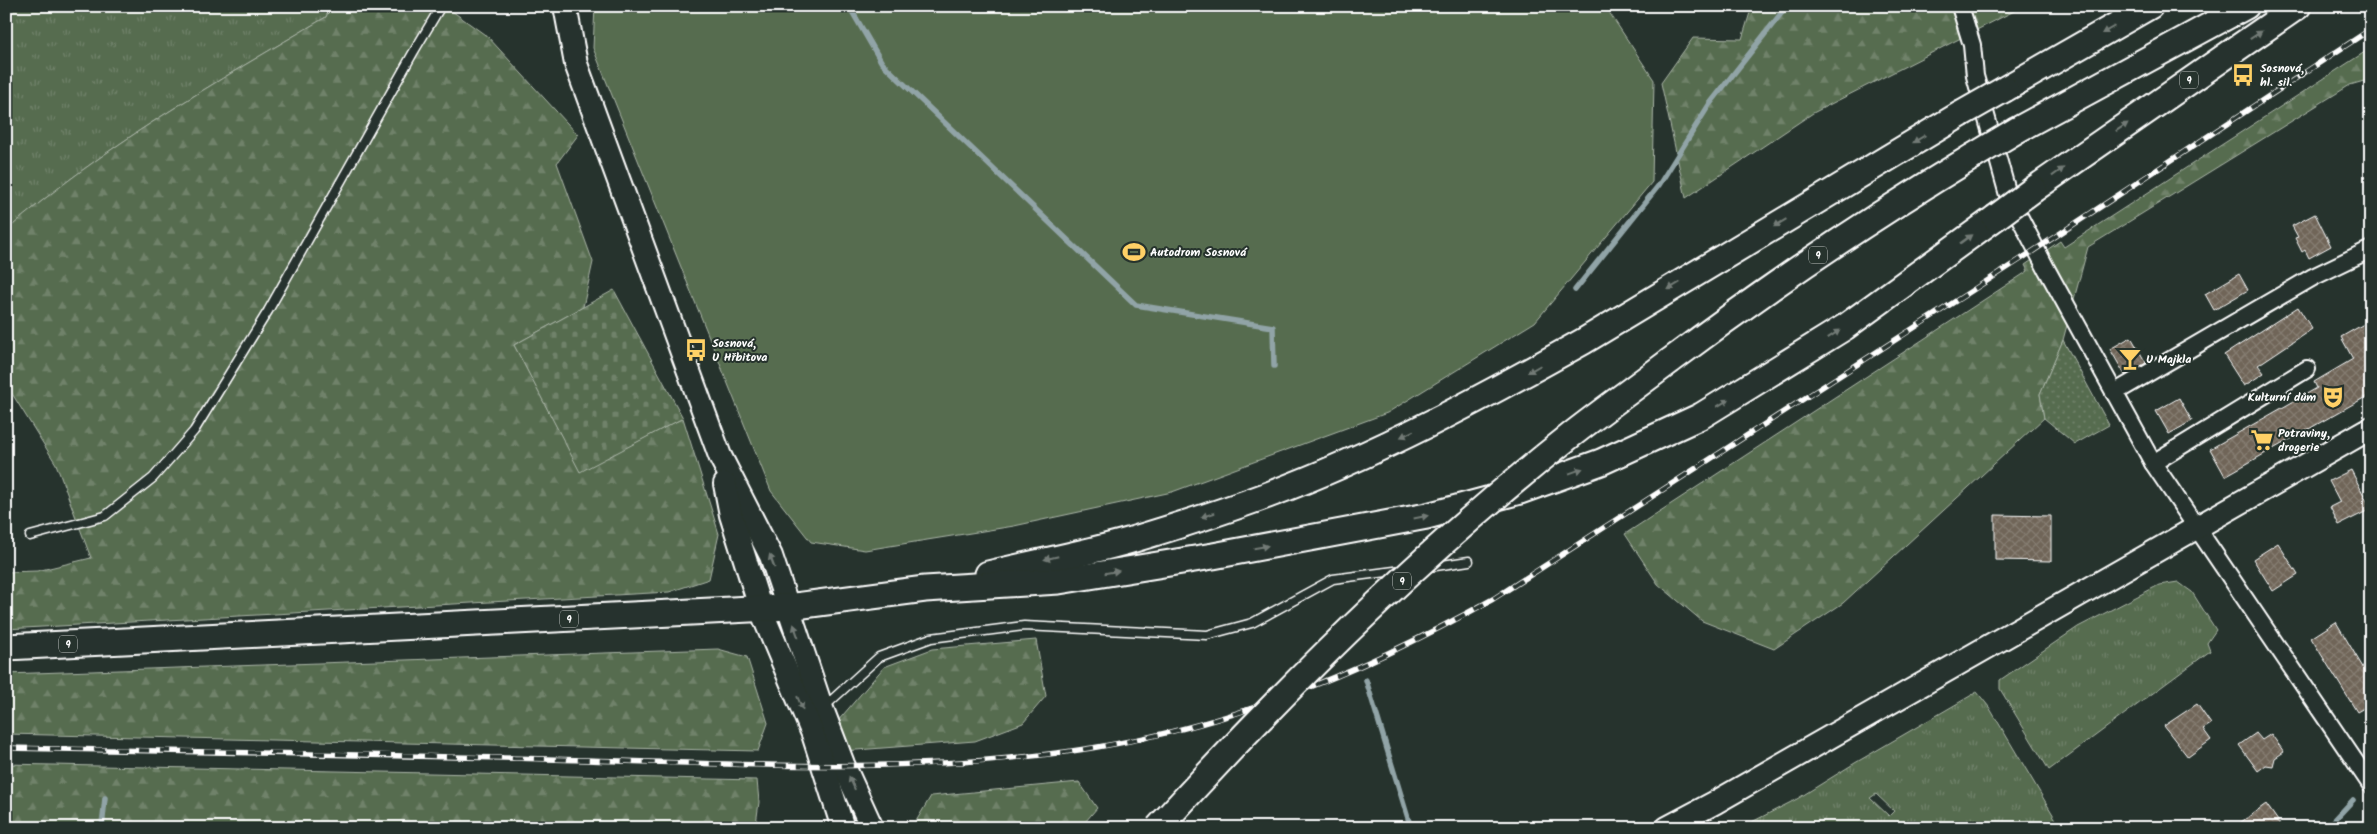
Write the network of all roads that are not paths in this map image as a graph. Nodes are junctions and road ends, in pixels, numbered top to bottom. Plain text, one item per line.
1 (441, 6) edge
2 (565, 6) edge
3 (1960, 6) edge
4 (2150, 6) edge
5 (2213, 6) edge
6 (2246, 6) edge
7 (2298, 6) edge
8 (2016, 130) junction
9 (2371, 249) edge
10 (2307, 369) dead end
11 (2114, 393) junction
12 (2371, 428) edge
13 (720, 456) junction
14 (2153, 463) junction
15 (2195, 527) junction
16 (30, 536) dead end
17 (1469, 561) dead end
18 (925, 589) junction
19 (788, 607) junction
20 (761, 610) junction
21 (6, 647) edge
22 (822, 709) junction
23 (2371, 785) edge
24 (842, 826) edge
25 (872, 828) edge
26 (1158, 828) edge
27 (1667, 828) edge

1 - 16 lane
2 - 13 street
3 - 11 street
4 -> 18 main road, 9, bridge
5 - 8 main road, 9
6 - 8 main road, 9
18 -> 7 main road, 9, bridge
8 - 26 main road, 9, bridge
9 - 11 street
10 - 14 street
11 - 14 street
12 - 15 street
19 -> 13 street
13 - 20 street
14 - 15 street
15 - 23 street
15 - 27 street
17 - 22 lane
18 - 19 main road, 9
19 - 20 main road, 9
22 -> 19 street
20 - 21 main road, 9
20 -> 24 street
25 -> 22 street

